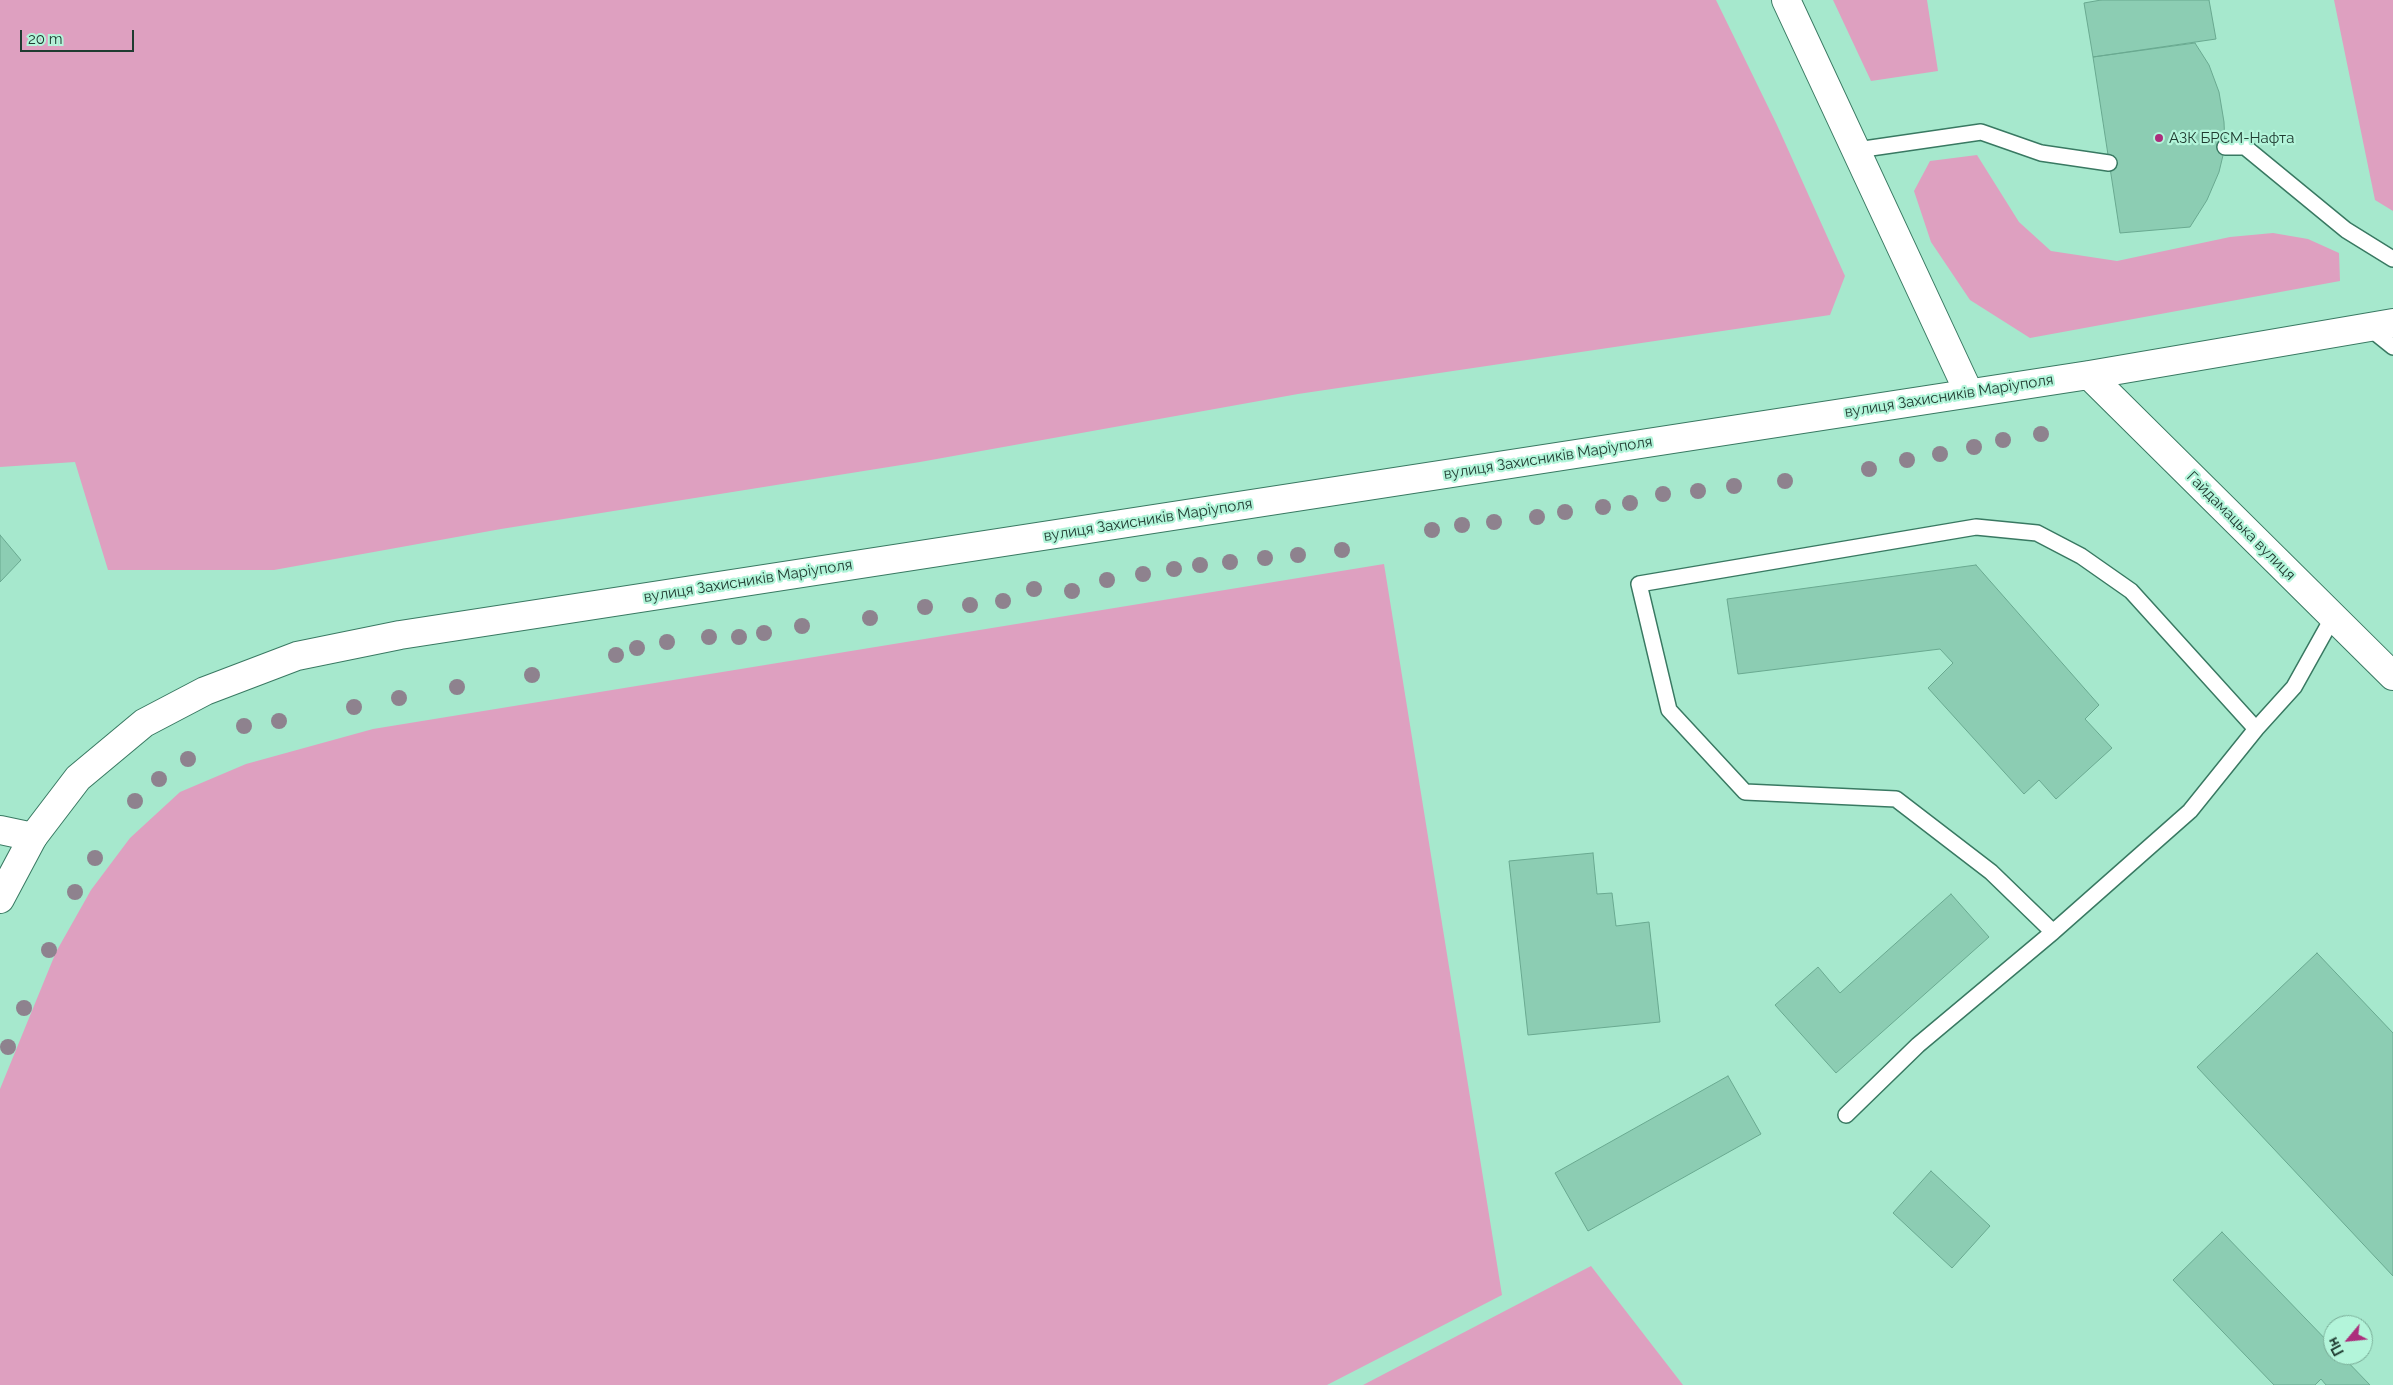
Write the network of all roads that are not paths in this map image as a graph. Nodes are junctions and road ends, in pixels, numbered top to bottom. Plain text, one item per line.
1 (1786, 0) edge
2 (2225, 147) dead end
3 (1857, 150) junction
4 (2109, 164) dead end
5 (2393, 259) edge
6 (2380, 325) edge
7 (2393, 347) edge
8 (2090, 375) junction
9 (1969, 393) junction
10 (2333, 617) junction
11 (2393, 676) edge
12 (2256, 729) junction
13 (0, 830) edge
14 (33, 837) junction
15 (0, 900) edge
16 (2053, 932) junction
17 (1846, 1116) dead end

1 - 3 main road
2 - 5 lane
3 - 4 lane
3 - 9 main road
6 - 7 lane
6 - 8 main road, вулиця Захисників Маріуполя
8 - 9 main road, вулиця Захисників Маріуполя
8 - 10 main road, Гайдамацька вулиця
9 - 14 main road, вулиця Захисників Маріуполя
10 - 11 main road, Гайдамацька вулиця
10 - 12 lane
12 - 16 lane
12 - 16 lane
13 - 14 main road
14 - 15 main road, вулиця Захисників Маріуполя
16 - 17 lane

